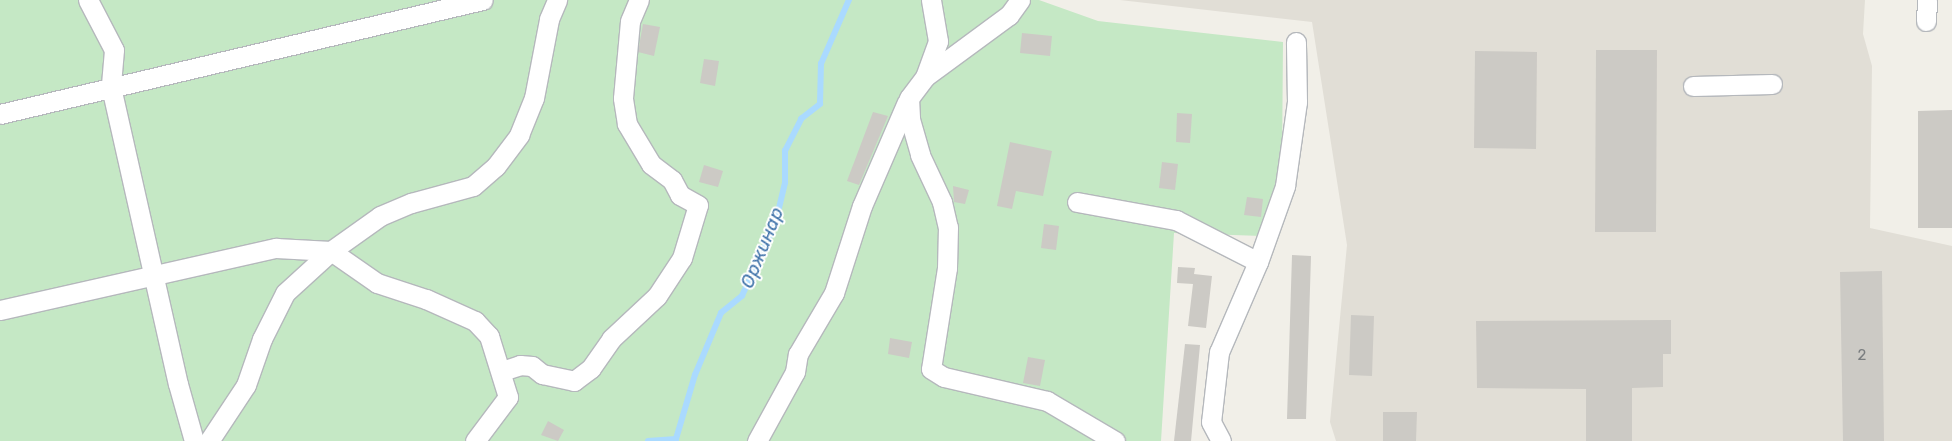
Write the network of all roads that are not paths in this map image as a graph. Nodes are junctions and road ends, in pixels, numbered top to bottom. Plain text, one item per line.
1 (88, 0) edge
2 (483, 0) edge
3 (557, 0) edge
4 (639, 0) edge
5 (931, 0) edge
6 (1020, 0) edge
7 (1927, 0) edge
8 (1926, 21) dead end
9 (1296, 42) dead end
10 (925, 77) junction
11 (1772, 84) dead end
12 (1693, 86) dead end
13 (111, 87) junction
14 (909, 98) junction
15 (0, 114) edge
16 (1077, 202) dead end
17 (331, 251) junction
18 (1258, 262) junction
19 (154, 275) junction
20 (0, 310) edge
21 (502, 371) junction
22 (194, 441) edge
23 (209, 441) edge
24 (475, 441) edge
25 (757, 441) edge
26 (1115, 441) edge
27 (1221, 441) edge

1 - 13 lane
2 - 13 lane
3 - 17 lane
4 - 21 lane
5 - 10 lane
6 - 10 lane
7 - 8 lane
9 - 18 lane
10 - 14 lane
11 - 12 lane
13 - 15 lane
13 - 19 lane
14 - 25 lane
14 - 26 lane
16 - 18 lane
17 - 19 lane
17 - 21 lane
17 - 23 lane
18 - 27 lane
19 - 20 lane
19 - 22 lane
21 - 24 lane

